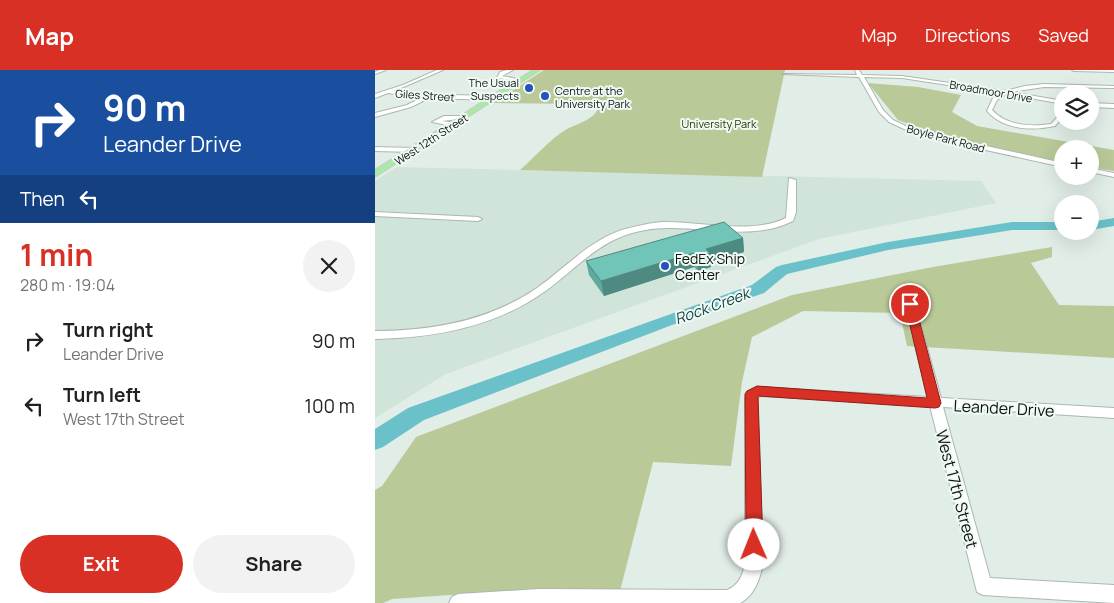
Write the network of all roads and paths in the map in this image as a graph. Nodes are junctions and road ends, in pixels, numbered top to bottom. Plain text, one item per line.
1 (384, 70) edge
2 (441, 70) edge
3 (511, 70) edge
4 (537, 70) edge
5 (1074, 70) edge
6 (1114, 71) edge
7 (858, 72) edge
8 (375, 73) edge
9 (784, 74) dead end
10 (521, 80) junction
11 (1114, 87) edge
12 (388, 92) junction
13 (1003, 92) junction
14 (375, 96) edge
15 (428, 96) junction
16 (493, 98) junction
17 (1054, 101) edge
18 (1099, 105) edge
19 (1114, 106) edge
20 (375, 116) edge
21 (463, 118) junction
22 (453, 124) junction
23 (1054, 124) edge
24 (375, 149) edge
25 (413, 150) junction
26 (1054, 163) edge
27 (1099, 172) edge
28 (375, 174) edge
29 (1114, 175) edge
30 (792, 180) dead end
31 (375, 214) edge
32 (478, 219) dead end
33 (910, 304) dead end
34 (375, 335) edge
35 (935, 403) junction
36 (1114, 413) edge
37 (1114, 594) edge
38 (458, 603) edge

1 - 8 street
2 - 12 street
3 - 10 street
4 - 10 main road, West 12th Street
5 - 6 street
7 - 9 street, Broadmoor Drive
7 - 13 street, Broadmoor Drive
7 - 26 street, Boyle Park Road
10 - 16 main road, West 12th Street
11 - 13 street
12 - 14 street
12 - 15 street, Giles Street
13 - 17 street, Broadmoor Drive
13 - 23 street
15 - 16 street, Giles Street
15 - 20 street
16 - 21 main road, West 12th Street
18 - 19 street
21 - 22 main road, West 12th Street
21 - 22 street
22 - 25 main road, West 12th Street
24 - 25 street
25 - 28 main road, West 12th Street
27 - 29 street
30 - 34 street
31 - 32 street
33 - 35 street, West 17th Street
35 - 36 street, Leander Drive
35 - 37 street, West 17th Street
35 - 38 street, Leander Drive

